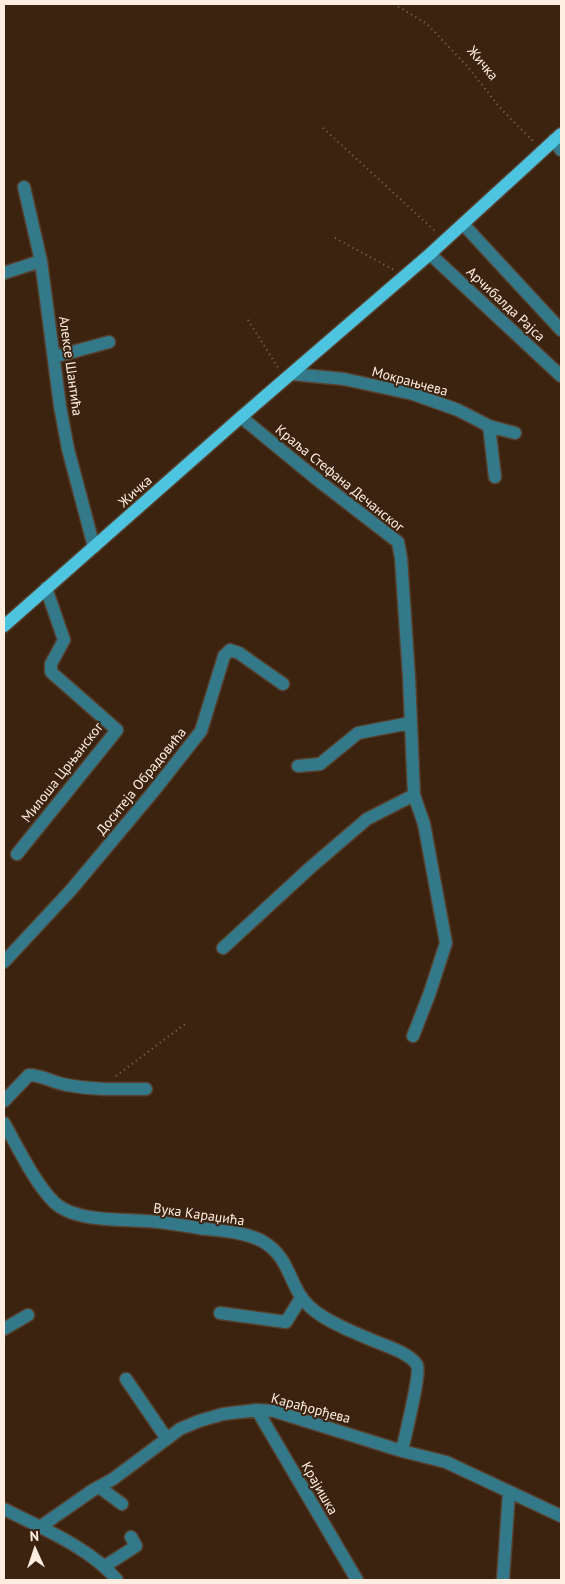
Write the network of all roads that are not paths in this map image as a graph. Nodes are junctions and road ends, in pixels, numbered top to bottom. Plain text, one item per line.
1 (559, 142) edge
2 (24, 187) dead end
3 (463, 224) junction
4 (430, 254) junction
5 (41, 262) junction
6 (4, 273) edge
7 (561, 330) edge
8 (109, 342) dead end
9 (54, 357) junction
10 (289, 376) junction
11 (561, 376) edge
12 (241, 417) junction
13 (489, 426) junction
14 (514, 433) dead end
15 (495, 477) dead end
16 (94, 547) junction
17 (46, 588) junction
18 (4, 626) edge
19 (283, 684) dead end
20 (410, 723) junction
21 (298, 766) dead end
22 (414, 795) junction
23 (17, 854) dead end
24 (224, 948) dead end
25 (4, 962) edge
26 (413, 1036) dead end
27 (146, 1089) dead end
28 (4, 1101) edge
29 (4, 1123) edge
30 (302, 1298) junction
31 (220, 1314) dead end
32 (28, 1315) dead end
33 (4, 1329) edge
34 (126, 1379) dead end
35 (257, 1410) junction
36 (167, 1439) junction
37 (402, 1451) junction
38 (99, 1487) junction
39 (509, 1492) junction
40 (122, 1504) dead end
41 (4, 1510) edge
42 (561, 1516) edge
43 (40, 1527) junction
44 (131, 1537) dead end
45 (105, 1566) junction
46 (117, 1580) edge
47 (357, 1580) edge
48 (503, 1580) edge

1 - 3 main road, Жичка
2 - 5 street, Алексе Шантића
3 - 4 main road, Жичка
3 - 7 street
4 - 10 main road, Жичка
4 - 11 street, Арчибалда Рајса
5 - 6 street
5 - 9 street, Алексе Шантића
8 - 9 street
9 - 16 street, Алексе Шантића
10 - 12 main road, Жичка
10 - 13 street, Мокрањчева
12 - 16 main road, Жичка
12 - 20 street, Краља Стефана Дечанског
13 - 14 street, Мокрањчева
13 - 15 street
16 - 17 main road, Жичка
17 - 18 main road, Жичка
17 - 23 street, Милоша Црњанског
19 - 25 street, Доситеја Обрадовића
20 - 21 street
20 - 22 street, Краља Стефана Дечанског
22 - 24 street
22 - 26 street, Краља Стефана Дечанског
27 - 28 street
29 - 30 street, Вука Караџића
30 - 31 street
30 - 37 street, Вука Караџића
32 - 33 street
34 - 36 street
35 - 36 street, Карађорђева
35 - 37 street, Карађорђева
35 - 47 street, Крајишка
36 - 38 street, Карађорђева
37 - 39 street, Карађорђева
38 - 40 street
38 - 43 street, Карађорђева
39 - 42 street, Карађорђева
39 - 48 street
41 - 43 street
43 - 45 street
44 - 45 street
45 - 46 street

